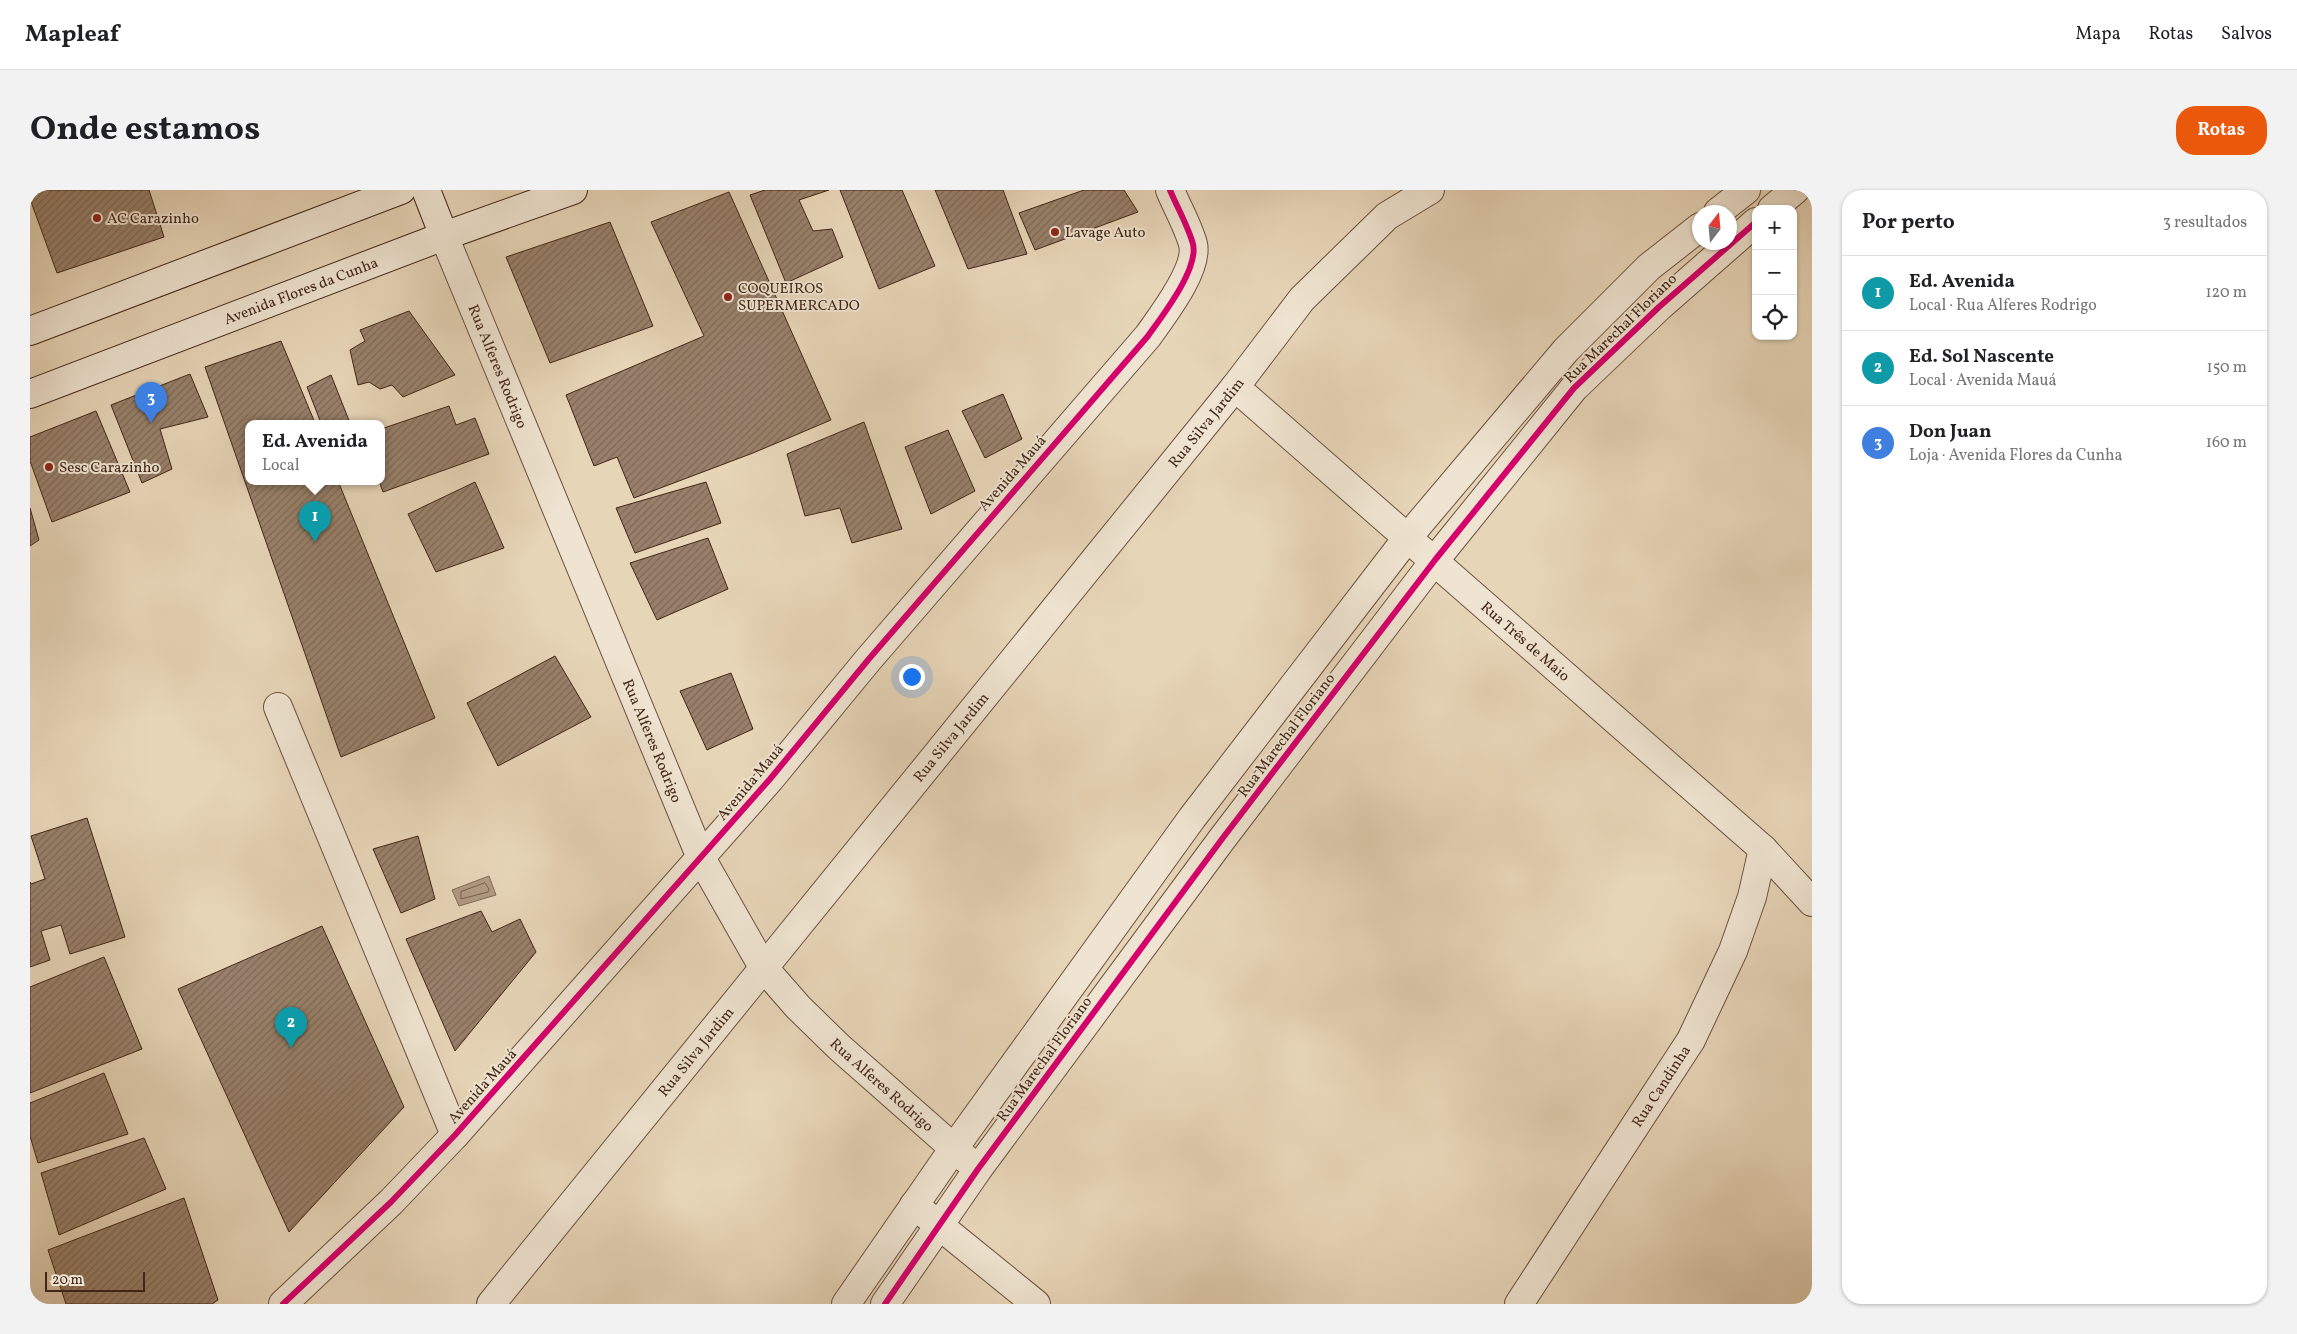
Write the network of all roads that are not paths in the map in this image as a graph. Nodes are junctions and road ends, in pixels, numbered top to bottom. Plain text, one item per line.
1 (401, 190) edge
2 (426, 190) edge
3 (573, 190) edge
4 (1170, 190) edge
5 (1430, 190) edge
6 (1746, 190) edge
7 (1795, 190) edge
8 (1727, 205) edge
9 (1777, 205) edge
10 (1752, 226) edge
11 (1692, 233) edge
12 (444, 236) junction
13 (30, 331) edge
14 (1235, 387) junction
15 (30, 394) edge
16 (1520, 405) junction
17 (1543, 427) junction
18 (1408, 537) junction
19 (1434, 560) junction
20 (278, 707) dead end
21 (1763, 848) junction
22 (701, 858) junction
23 (1812, 902) edge
24 (1116, 922) junction
25 (1146, 942) junction
26 (763, 967) junction
27 (454, 1136) junction
28 (954, 1148) junction
29 (978, 1169) junction
30 (914, 1205) junction
31 (939, 1224) junction
32 (284, 1304) edge
33 (491, 1304) edge
34 (846, 1304) edge
35 (885, 1304) edge
36 (1036, 1304) edge
37 (1519, 1304) edge

1 - 13 street
2 - 12 street, Rua Alferes Rodrigo
3 - 12 street, Avenida Flores da Cunha
4 - 22 street, Avenida Mauá
5 - 14 street, Rua Silva Jardim
6 - 8 street
7 - 9 street
10 - 17 street, Rua Marechal Floriano
11 - 16 street, Rua Marechal Floriano
12 - 15 street, Avenida Flores da Cunha
12 - 22 street, Rua Alferes Rodrigo
14 - 18 street, Rua Três de Maio
14 - 26 street, Rua Silva Jardim
16 - 17 street
16 - 18 street, Rua Marechal Floriano
17 - 19 street, Rua Marechal Floriano
18 - 19 street, Rua Três de Maio
18 - 24 street, Rua Marechal Floriano
19 - 21 street, Rua Três de Maio
19 - 25 street, Rua Marechal Floriano
20 - 27 street
21 - 23 street, Rua Três de Maio
21 - 37 street, Rua Candinha
22 - 26 street, Rua Alferes Rodrigo
22 - 27 street, Avenida Mauá
24 - 25 street
24 - 28 street, Rua Marechal Floriano
25 - 29 street, Rua Marechal Floriano
26 - 28 street, Rua Alferes Rodrigo
26 - 33 street, Rua Silva Jardim
27 - 32 street, Avenida Mauá
28 - 29 street, Rua Alferes Rodrigo
28 - 30 street, Rua Marechal Floriano
29 - 31 street, Rua Marechal Floriano
30 - 31 street
30 - 34 street, Rua Marechal Floriano
31 - 35 street, Rua Marechal Floriano
31 - 36 street

